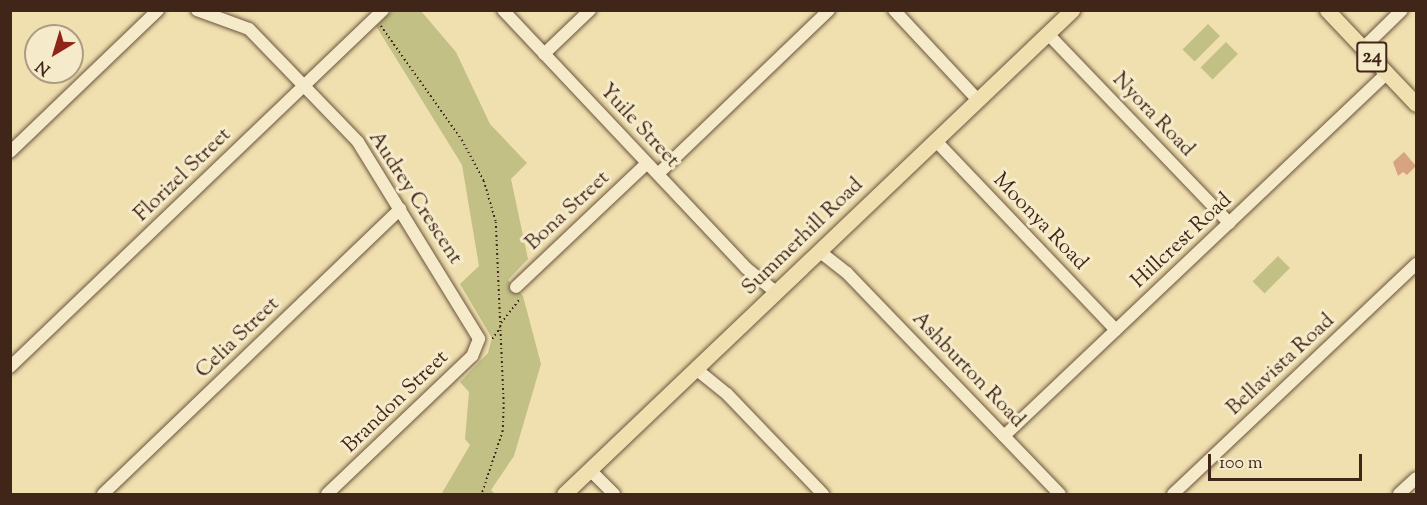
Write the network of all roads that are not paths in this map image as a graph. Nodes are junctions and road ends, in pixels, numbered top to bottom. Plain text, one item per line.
1 (158, 10) edge
2 (197, 10) edge
3 (503, 10) edge
4 (590, 10) edge
5 (828, 10) edge
6 (894, 10) edge
7 (1072, 10) edge
8 (1327, 10) edge
9 (1402, 10) edge
10 (379, 15) edge
11 (1048, 34) junction
12 (1363, 48) junction
13 (544, 54) junction
14 (1387, 73) junction
15 (304, 86) junction
16 (978, 100) junction
17 (1416, 104) edge
18 (935, 140) junction
19 (10, 152) edge
20 (647, 163) junction
21 (658, 174) junction
22 (400, 209) junction
23 (1230, 223) junction
24 (823, 248) junction
25 (1416, 264) edge
26 (520, 290) road end
27 (772, 296) junction
28 (1116, 330) junction
29 (476, 332) joint
30 (699, 366) junction
31 (10, 367) edge
32 (1004, 436) junction
33 (590, 470) junction
34 (1416, 478) edge
35 (820, 493) edge
36 (103, 495) edge
37 (327, 495) edge
38 (564, 495) edge
39 (614, 495) edge
40 (1060, 495) edge
41 (1173, 495) edge
42 (1399, 495) edge

1 - 19 street
2 - 15 street, Audrey Crescent
3 - 13 street, Yuile Street
4 - 13 street
5 - 21 street
6 - 16 street
7 - 11 main road, Summerhill Road
8 - 12 main road, 24
9 - 12 street
10 - 15 street, Florizel Street
11 - 16 main road, Summerhill Road
11 - 23 street, Nyora Road
12 - 14 main road, 24
13 - 20 street, Yuile Street
14 - 17 main road, 24
14 - 23 street, Hillcrest Road
15 - 22 street, Audrey Crescent
15 - 31 street, Florizel Street
16 - 18 main road, Summerhill Road
18 - 24 main road, Summerhill Road
18 - 28 street, Moonya Road
20 - 21 street, Yuile Street
20 - 26 street, Bona Street
21 - 27 street, Yuile Street
22 - 29 street, Audrey Crescent
22 - 36 street, Celia Street
23 - 28 street, Hillcrest Road
24 - 27 main road, Summerhill Road
24 - 32 street, Ashburton Road
25 - 41 street, Bellavista Road
27 - 30 main road, Summerhill Road
28 - 32 street, Hillcrest Road
29 - 37 street, Brandon Street
30 - 33 main road, Summerhill Road
30 - 35 street
32 - 40 street, Ashburton Road
33 - 38 main road, Summerhill Road
33 - 39 street
34 - 42 street

